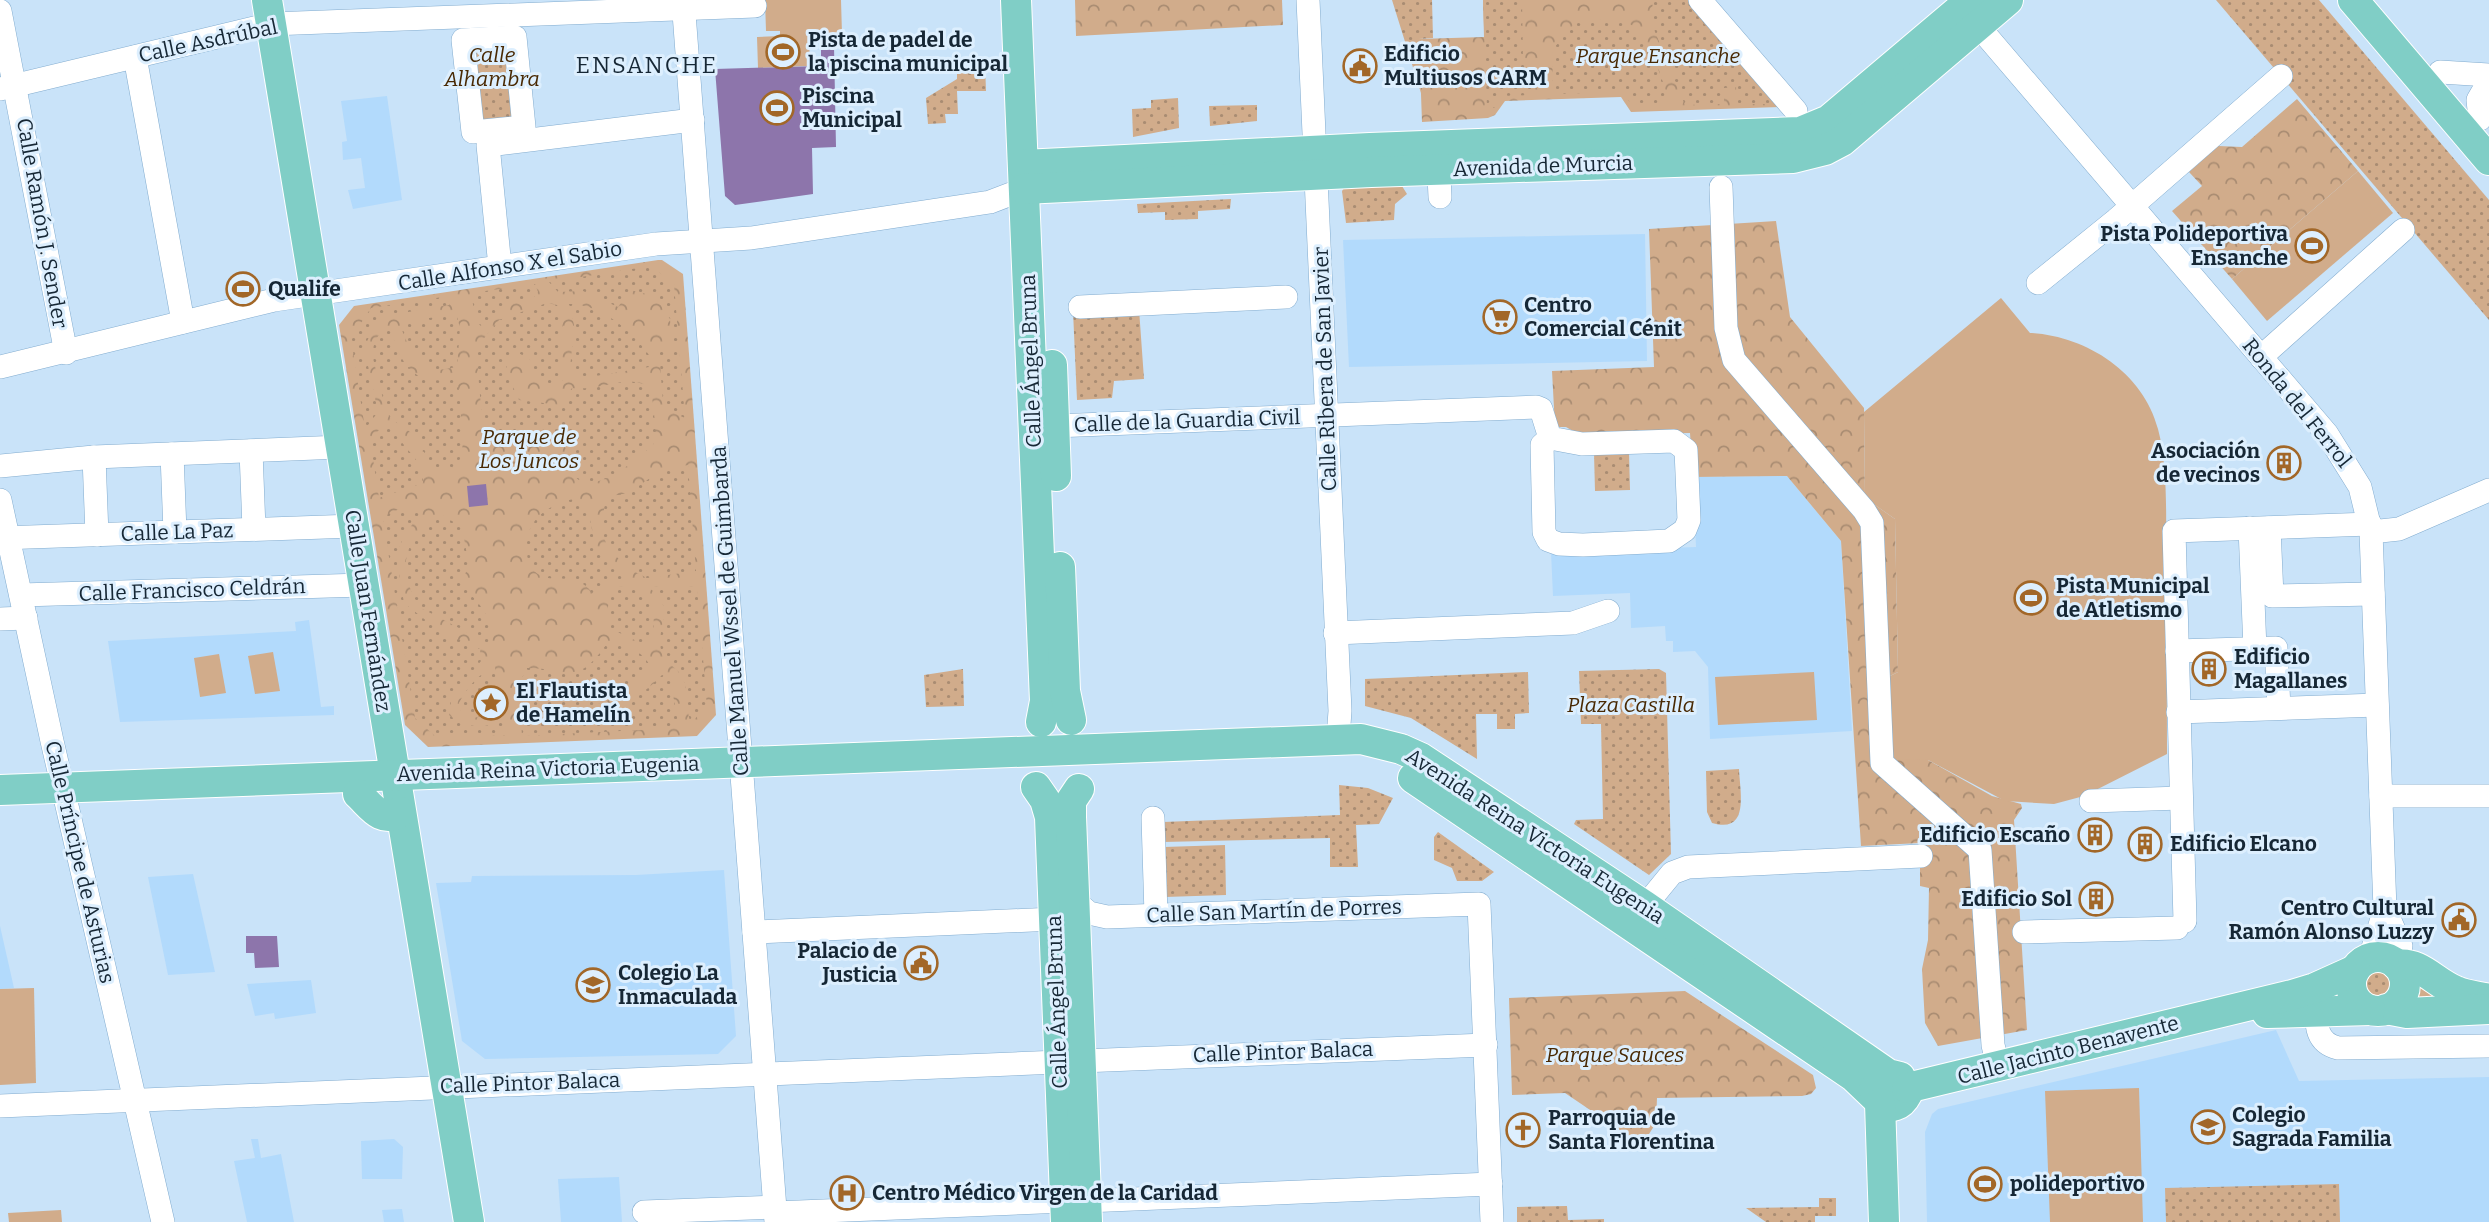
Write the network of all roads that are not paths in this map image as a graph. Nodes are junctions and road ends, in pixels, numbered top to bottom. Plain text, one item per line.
1 (1016, 0) edge
2 (1037, 0) edge
3 (1308, 0) edge
4 (1700, 0) edge
5 (2008, 0) edge
6 (2353, 0) edge
7 (2380, 0) edge
8 (684, 4) edge
9 (557, 6) edge
10 (755, 6) dead end
11 (1967, 8) edge
12 (392, 9) edge
13 (0, 12) edge
14 (269, 12) edge
15 (515, 37) joint
16 (135, 57) junction
17 (2440, 72) junction
18 (2489, 75) edge
19 (2281, 76) dead end
20 (2489, 81) edge
21 (8, 87) edge
22 (1796, 111) dead end
23 (693, 120) junction
24 (2485, 124) edge
25 (2489, 160) edge
26 (1315, 162) junction
27 (1034, 176) junction
28 (1721, 187) dead end
29 (2132, 206) junction
30 (2403, 230) dead end
31 (702, 241) junction
32 (500, 267) junction
33 (2038, 283) dead end
34 (315, 295) junction
35 (1286, 297) dead end
36 (1080, 307) dead end
37 (183, 322) junction
38 (66, 353) junction
39 (2261, 357) junction
40 (0, 367) edge
41 (1327, 415) junction
42 (1054, 426) junction
43 (1550, 438) junction
44 (341, 447) junction
45 (251, 451) junction
46 (172, 454) junction
47 (94, 457) junction
48 (0, 466) edge
49 (2489, 490) edge
50 (0, 500) edge
51 (354, 526) junction
52 (2260, 528) junction
53 (2370, 528) junction
54 (254, 529) junction
55 (175, 532) junction
56 (97, 535) junction
57 (4, 538) edge
58 (363, 585) junction
59 (2373, 594) junction
60 (24, 607) junction
61 (1608, 611) dead end
62 (0, 618) edge
63 (1335, 633) junction
64 (2255, 649) junction
65 (2176, 651) junction
66 (2377, 705) junction
67 (2279, 708) junction
68 (2178, 712) junction
69 (1071, 720) junction
70 (1041, 722) junction
71 (1338, 738) junction
72 (1090, 768) junction
73 (1027, 769) junction
74 (742, 771) junction
75 (0, 790) edge
76 (398, 793) junction
77 (65, 796) junction
78 (2381, 796) junction
79 (2489, 796) edge
80 (2181, 798) junction
81 (2091, 801) dead end
82 (0, 808) edge
83 (1153, 818) dead end
84 (1921, 856) dead end
85 (1645, 906) junction
86 (2385, 909) junction
87 (1064, 910) junction
88 (1156, 915) junction
89 (754, 932) junction
90 (2024, 932) dead end
91 (2360, 965) junction
92 (2397, 965) junction
93 (2489, 999) edge
94 (2316, 1000) junction
95 (2489, 1009) edge
96 (2378, 1010) junction
97 (1486, 1045) junction
98 (2489, 1046) edge
99 (1070, 1061) junction
100 (1998, 1066) junction
101 (765, 1074) junction
102 (446, 1086) junction
103 (134, 1099) junction
104 (1889, 1099) junction
105 (0, 1106) edge
106 (1491, 1184) junction
107 (1076, 1211) edge
108 (644, 1212) dead end
109 (775, 1214) edge
110 (163, 1222) edge
111 (468, 1222) edge
112 (1492, 1222) edge
113 (1884, 1222) edge
114 (1902, 1222) edge

1 - 27 main road, Calle Ángel Bruna
2 - 27 main road, Calle Ángel Bruna
3 - 26 street, Calle Ribera de San Javier
4 - 22 street
5 - 11 main road, Avenida de Murcia
6 - 25 main road
7 - 17 main road
8 - 9 street, Calle Asdrúbal
8 - 10 street, Calle Asdrúbal
8 - 23 street, Calle Manuel Wssel de Guimbarda
9 - 12 street, Calle Asdrúbal
11 - 26 main road, Avenida de Murcia
11 - 29 street, Ronda del Ferrol
12 - 14 street, Calle Asdrúbal
13 - 21 street, Calle Ramón J. Sender
14 - 16 street, Calle Asdrúbal
14 - 34 main road, Calle Juan Fernández
15 - 15 street
16 - 21 street, Calle Asdrúbal
16 - 37 street
17 - 18 street
17 - 24 main road
19 - 29 street
20 - 24 street
21 - 38 street, Calle Ramón J. Sender
23 - 31 street, Calle Manuel Wssel de Guimbarda
23 - 32 street
26 - 27 main road, Avenida de Murcia
26 - 41 street, Calle Ribera de San Javier
27 - 31 street, Calle Alfonso X el Sabio
27 - 42 main road, Calle Ángel Bruna
27 - 70 main road, Calle Ángel Bruna
28 - 100 street
29 - 33 street
29 - 39 street, Ronda del Ferrol
30 - 39 street
31 - 32 street, Calle Alfonso X el Sabio
31 - 74 street, Calle Manuel Wssel de Guimbarda
32 - 34 street, Calle Alfonso X el Sabio
34 - 37 street, Calle Alfonso X el Sabio
34 - 44 main road, Calle Juan Fernández
35 - 36 street
37 - 38 street, Calle Alfonso X el Sabio
38 - 40 street, Calle Alfonso X el Sabio
39 - 53 street, Ronda del Ferrol
41 - 42 street, Calle de la Guardia Civil
41 - 43 street, Calle de la Guardia Civil
41 - 63 street, Calle Ribera de San Javier
42 - 69 main road, Calle Ángel Bruna
43 - 43 street
44 - 45 street
44 - 51 main road, Calle Juan Fernández
45 - 46 street
45 - 54 street
46 - 47 street
46 - 55 street
47 - 48 street
47 - 56 street
49 - 53 street
50 - 57 street, Calle Príncipe de Asturias
51 - 54 street, Calle La Paz
51 - 58 main road, Calle Juan Fernández
52 - 53 street
52 - 59 street
52 - 64 street
52 - 65 street
53 - 59 street, Ronda del Ferrol
54 - 55 street, Calle La Paz
55 - 56 street, Calle La Paz
56 - 57 street, Calle La Paz
57 - 60 street, Calle Príncipe de Asturias
58 - 60 street, Calle Francisco Celdrán
58 - 76 main road, Calle Juan Fernández
59 - 66 street, Ronda del Ferrol
60 - 62 street, Calle Francisco Celdrán
60 - 77 street, Calle Príncipe de Asturias
61 - 63 street
63 - 71 street, Calle Ribera de San Javier
64 - 65 street
64 - 67 street
65 - 68 street
66 - 67 street
66 - 78 street, Ronda del Ferrol
67 - 68 street
68 - 80 street
69 - 70 main road
69 - 72 main road
70 - 73 main road
71 - 72 main road, Avenida Reina Victoria Eugenia
71 - 85 main road, Avenida Reina Victoria Eugenia
72 - 73 main road, Avenida Reina Victoria Eugenia
72 - 73 main road, Avenida Reina Victoria Eugenia
72 - 87 main road, Calle Ángel Bruna
72 - 104 main road, Avenida Reina Victoria Eugenia
73 - 74 main road, Avenida Reina Victoria Eugenia
73 - 87 main road, Calle Ángel Bruna
74 - 76 main road, Avenida Reina Victoria Eugenia
74 - 89 street, Calle Manuel Wssel de Guimbarda
75 - 77 main road, Avenida Reina Victoria Eugenia
76 - 77 main road, Avenida Reina Victoria Eugenia
76 - 77 main road, Avenida Reina Victoria Eugenia
76 - 102 main road, Calle Juan Fernández
77 - 82 main road, Avenida Reina Victoria Eugenia
77 - 103 street, Calle Príncipe de Asturias
78 - 79 street
78 - 86 street, Ronda del Ferrol
80 - 81 street
80 - 90 street
83 - 88 street
84 - 85 street
85 - 104 main road, Avenida Reina Victoria Eugenia
86 - 91 street, Ronda del Ferrol
86 - 92 street, Ronda del Ferrol
87 - 88 street, Calle San Martín de Porres
87 - 89 street
87 - 99 main road, Calle Ángel Bruna
88 - 97 street, Calle San Martín de Porres
89 - 101 street, Calle Manuel Wssel de Guimbarda
91 - 92 main road
91 - 94 main road, Calle Jacinto Benavente
91 - 96 main road
92 - 93 main road
92 - 96 main road
94 - 96 main road, Calle Jacinto Benavente
94 - 98 street
94 - 100 main road, Calle Jacinto Benavente
95 - 96 main road, Calle Jacinto Benavente
97 - 99 street, Calle Pintor Balaca
97 - 106 street
99 - 101 street, Calle Pintor Balaca
99 - 107 main road, Calle Ángel Bruna
100 - 104 main road, Calle Jacinto Benavente
101 - 102 street, Calle Pintor Balaca
101 - 109 street, Calle Manuel Wssel de Guimbarda
102 - 103 street, Calle Pintor Balaca
102 - 111 main road, Calle Juan Fernández
103 - 105 street, Calle Pintor Balaca
103 - 110 street, Calle Príncipe de Asturias
104 - 113 main road
104 - 114 main road
106 - 107 street
106 - 112 street
107 - 109 street
108 - 109 street

